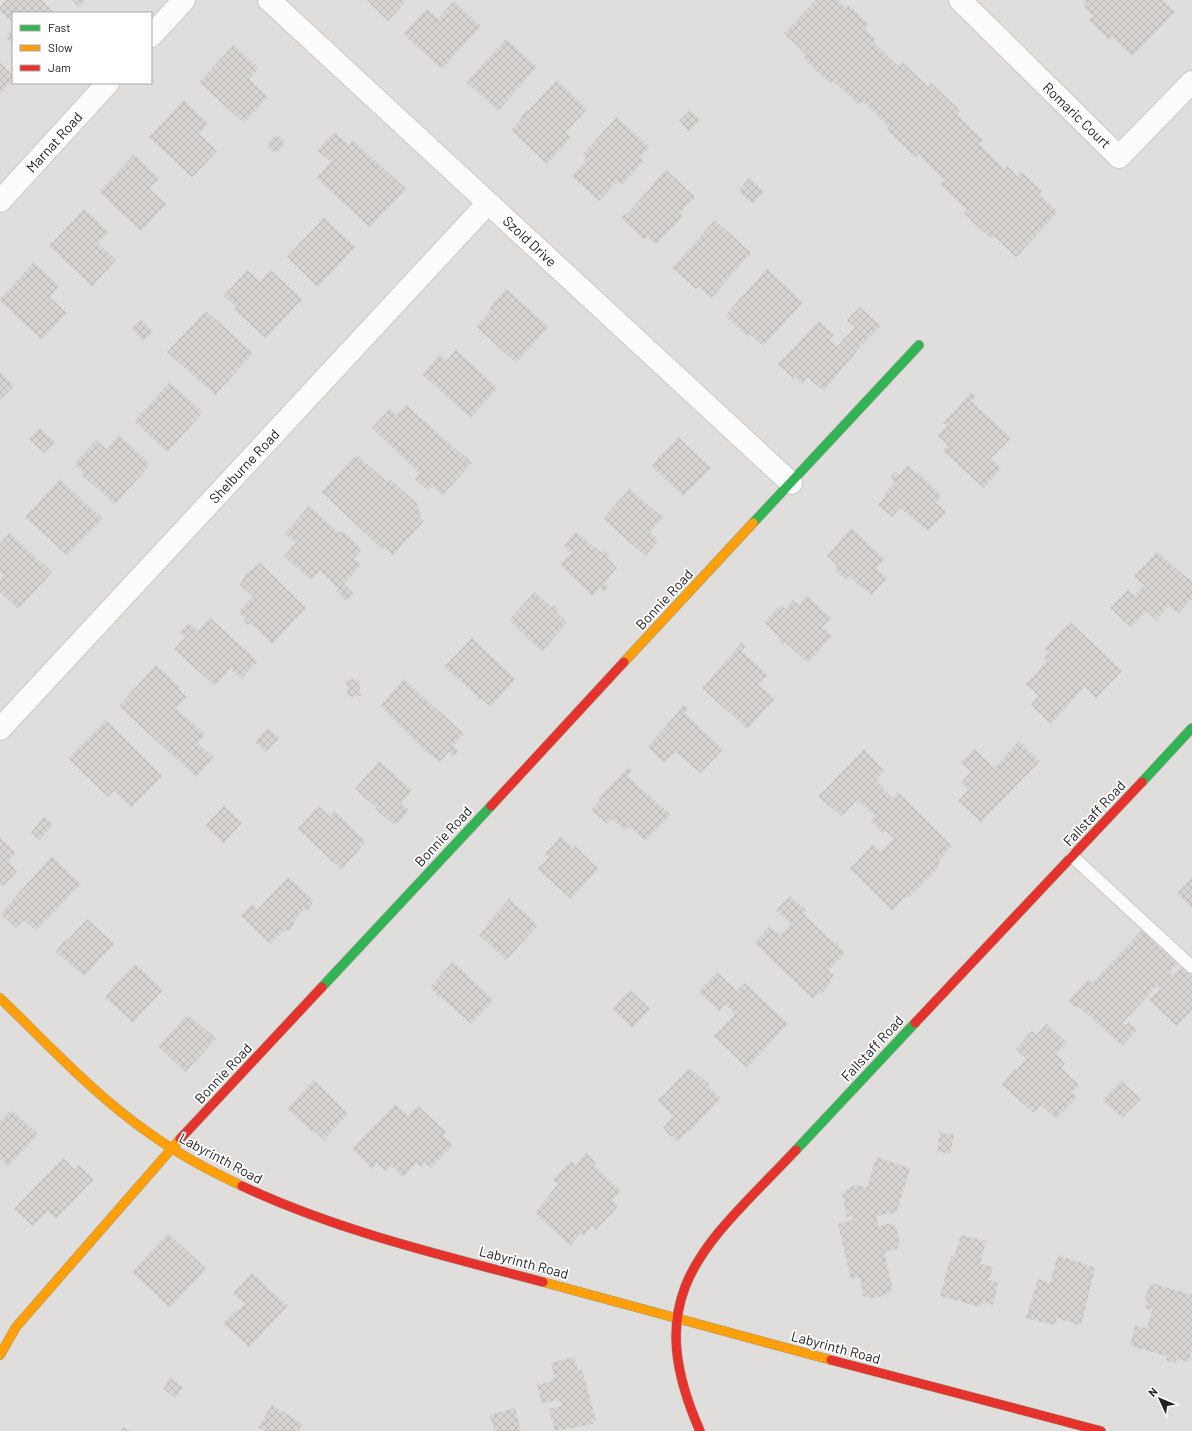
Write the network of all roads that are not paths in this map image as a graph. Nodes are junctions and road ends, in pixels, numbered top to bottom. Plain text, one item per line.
1 (184, 0) edge
2 (269, 0) edge
3 (960, 0) edge
4 (152, 35) edge
5 (1192, 82) edge
6 (107, 84) edge
7 (0, 201) edge
8 (488, 203) junction
9 (919, 345) dead end
10 (791, 483) junction
11 (1192, 728) edge
12 (0, 729) edge
13 (1072, 856) junction
14 (1192, 967) edge
15 (0, 998) edge
16 (172, 1148) junction
17 (676, 1319) junction
18 (0, 1355) edge
19 (700, 1431) edge
20 (1101, 1431) edge

1 - 4 street
2 - 8 street, Szold Drive
3 - 5 street, Romaric Court
6 - 7 street, Marnat Road
8 - 10 street, Szold Drive
8 - 12 street, Shelburne Road
9 - 10 street, Bonnie Road
10 - 16 street, Bonnie Road
11 - 13 street, Fallstaff Road
13 - 14 lane
13 - 17 street, Fallstaff Road
15 - 16 street, Labyrinth Road
16 - 17 street, Labyrinth Road
16 - 18 street, Bonnie Road
17 - 19 street, Fallstaff Road
17 - 20 street, Labyrinth Road

